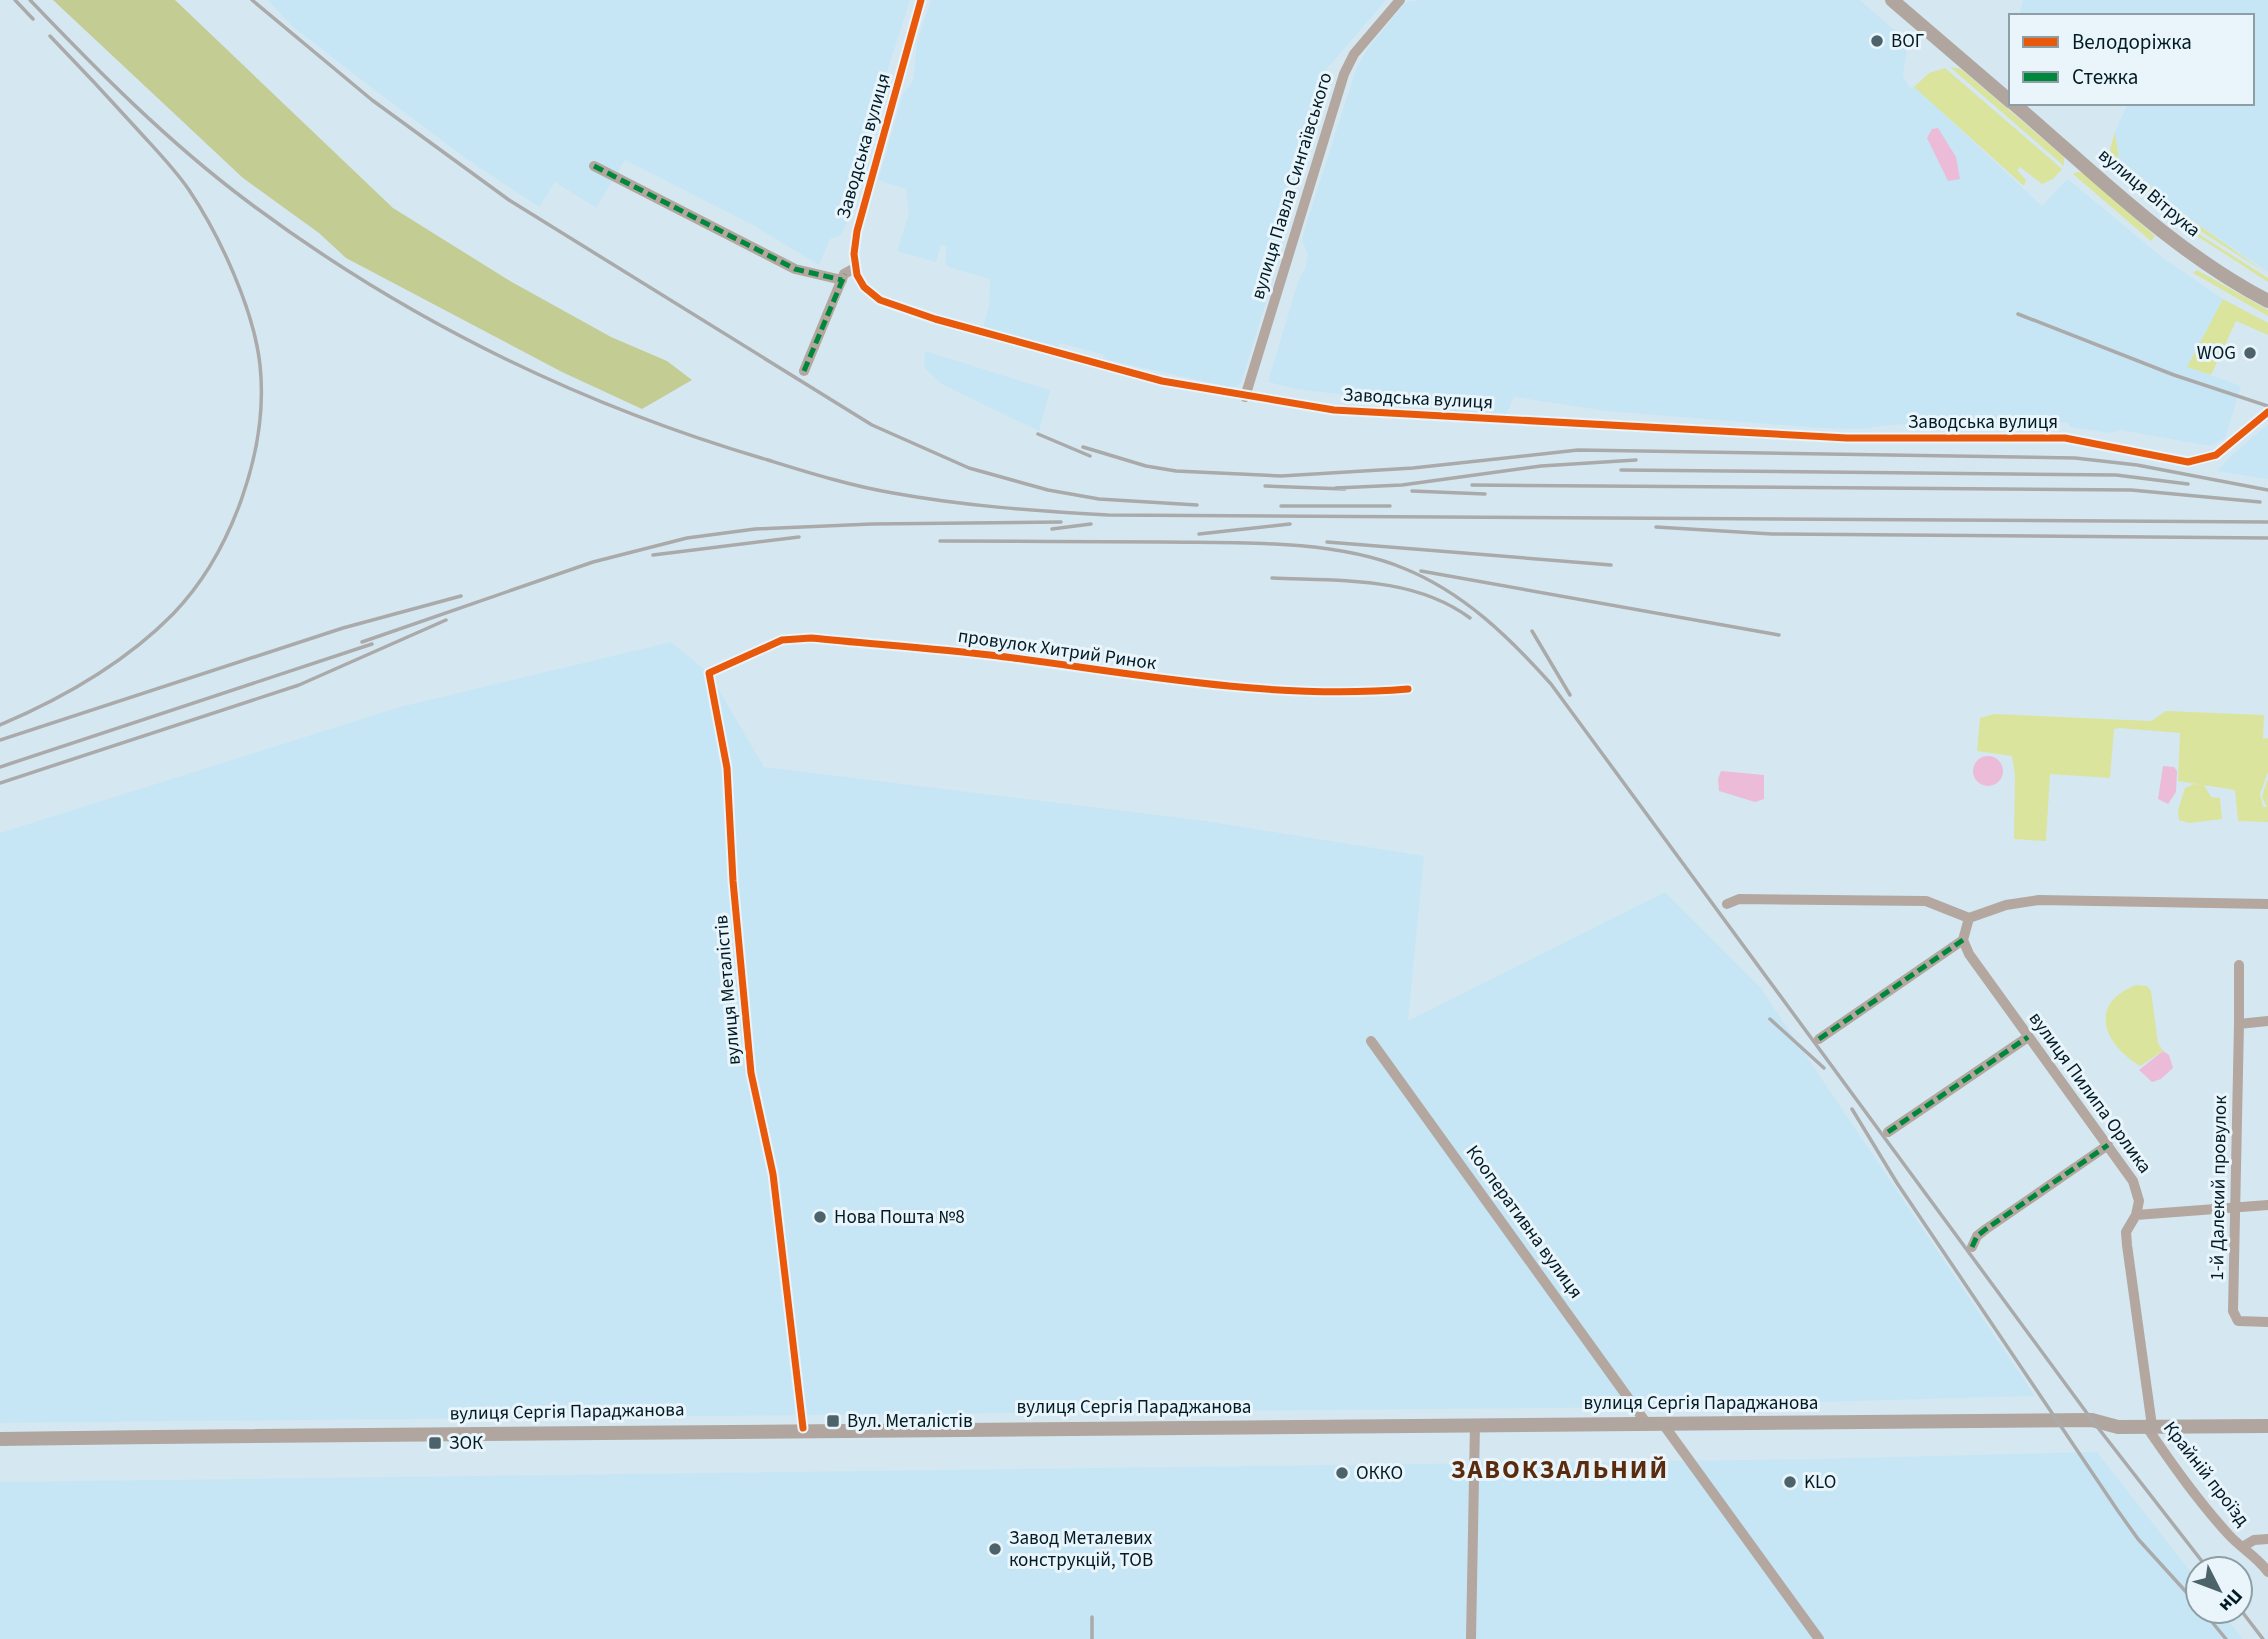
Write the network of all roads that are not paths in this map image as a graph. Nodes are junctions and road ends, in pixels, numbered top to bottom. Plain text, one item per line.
1 (922, 0) edge
2 (1400, 0) edge
3 (1892, 0) edge
4 (1902, 0) edge
5 (2009, 89) edge
6 (2009, 99) edge
7 (2016, 105) edge
8 (2027, 105) edge
9 (594, 166) dead end
10 (855, 268) junction
11 (842, 280) junction
12 (2268, 292) edge
13 (2268, 301) edge
14 (804, 370) dead end
15 (1245, 397) junction
16 (2268, 412) edge
17 (709, 673) joint
18 (1408, 689) dead end
19 (1727, 904) dead end
20 (2268, 904) edge
21 (1969, 918) junction
22 (1963, 940) junction
23 (2239, 965) dead end
24 (2268, 1021) edge
25 (2239, 1024) junction
26 (2028, 1037) junction
27 (1819, 1038) dead end
28 (1371, 1041) dead end
29 (1888, 1132) dead end
30 (2108, 1145) junction
31 (2268, 1205) edge
32 (2235, 1206) junction
33 (2136, 1214) junction
34 (1972, 1247) dead end
35 (2268, 1322) edge
36 (1475, 1424) junction
37 (1647, 1424) junction
38 (1663, 1424) junction
39 (2149, 1426) junction
40 (2268, 1426) edge
41 (803, 1428) junction
42 (0, 1439) edge
43 (2268, 1539) edge
44 (2244, 1546) junction
45 (2268, 1572) edge
46 (1471, 1639) edge
47 (1819, 1639) edge

1 - 10 street, Заводська вулиця
2 - 15 street, вулиця Павла Сингаївського
3 - 6 main road, вулиця Вітрука
4 - 5 main road
7 - 13 main road, вулиця Вітрука
8 - 12 main road, вулиця Вітрука
9 - 11 street
10 - 11 street
10 - 15 street, Заводська вулиця
11 - 14 street
15 - 16 street, Заводська вулиця
17 - 18 street, провулок Хитрий Ринок
17 - 41 street, вулиця Металістів
19 - 21 street
20 - 21 street
21 - 22 street
22 - 26 street, вулиця Пилипа Орлика
22 - 27 street
23 - 25 street, 1-й Далекий провулок
24 - 25 street
25 - 32 street, 1-й Далекий провулок
26 - 29 street
26 - 30 street, вулиця Пилипа Орлика
28 - 37 street, Кооперативна вулиця
30 - 33 street, вулиця Пилипа Орлика
30 - 34 street
31 - 32 street
32 - 33 street
32 - 35 street, 1-й Далекий провулок
33 - 39 street
36 - 37 main road, вулиця Сергія Параджанова
36 - 41 main road, вулиця Сергія Параджанова
36 - 46 street
37 - 38 main road, вулиця Сергія Параджанова
38 - 39 main road, вулиця Сергія Параджанова
38 - 47 street
39 - 40 main road, вулиця Сергія Параджанова
39 - 44 street, Крайній проїзд
41 - 42 main road, вулиця Сергія Параджанова
43 - 44 street
44 - 45 street, Крайній проїзд

